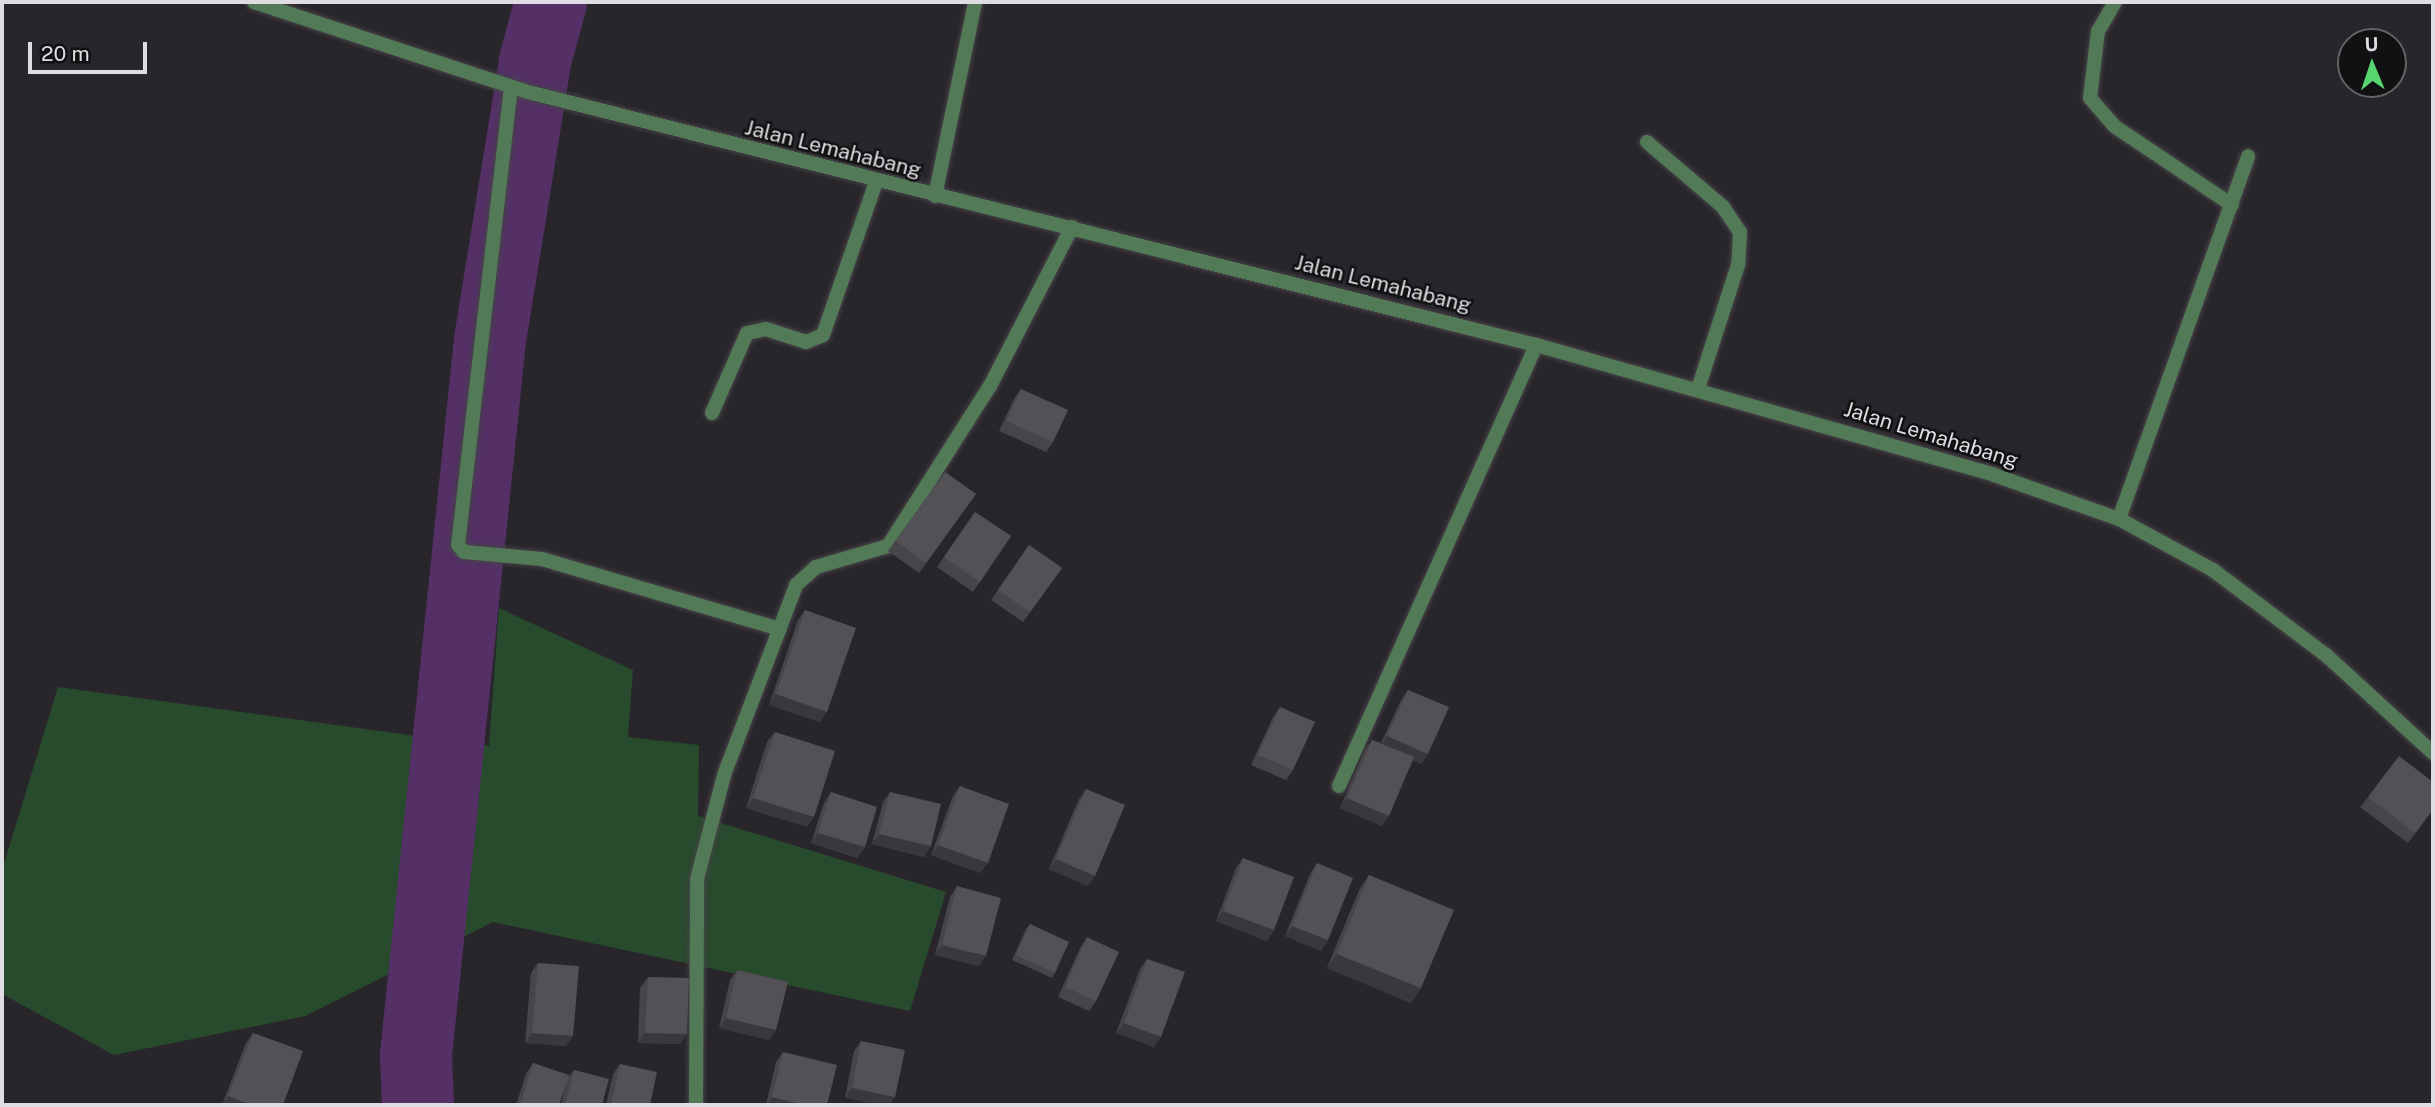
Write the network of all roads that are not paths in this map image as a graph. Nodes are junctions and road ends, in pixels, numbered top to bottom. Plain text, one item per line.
1 (254, 2) edge
2 (975, 2) edge
3 (2115, 2) edge
4 (511, 87) junction
5 (1647, 142) dead end
6 (2248, 156) dead end
7 (876, 182) junction
8 (935, 196) junction
9 (2232, 205) junction
10 (1072, 227) junction
11 (1536, 345) junction
12 (1698, 389) junction
13 (712, 413) dead end
14 (2119, 519) junction
15 (780, 629) junction
16 (2433, 753) edge
17 (1339, 786) dead end
18 (696, 1105) edge

1 - 4 street, Jalan Lemahabang
2 - 8 street
3 - 9 street
4 - 7 street, Jalan Lemahabang
4 - 15 street
5 - 12 street
6 - 9 street
7 - 8 street, Jalan Lemahabang
7 - 13 street
8 - 10 street, Jalan Lemahabang
9 - 14 street
10 - 11 street, Jalan Lemahabang
10 - 15 street
11 - 12 street, Jalan Lemahabang
11 - 17 street
12 - 14 street, Jalan Lemahabang
14 - 16 street, Jalan Lemahabang
15 - 18 street

